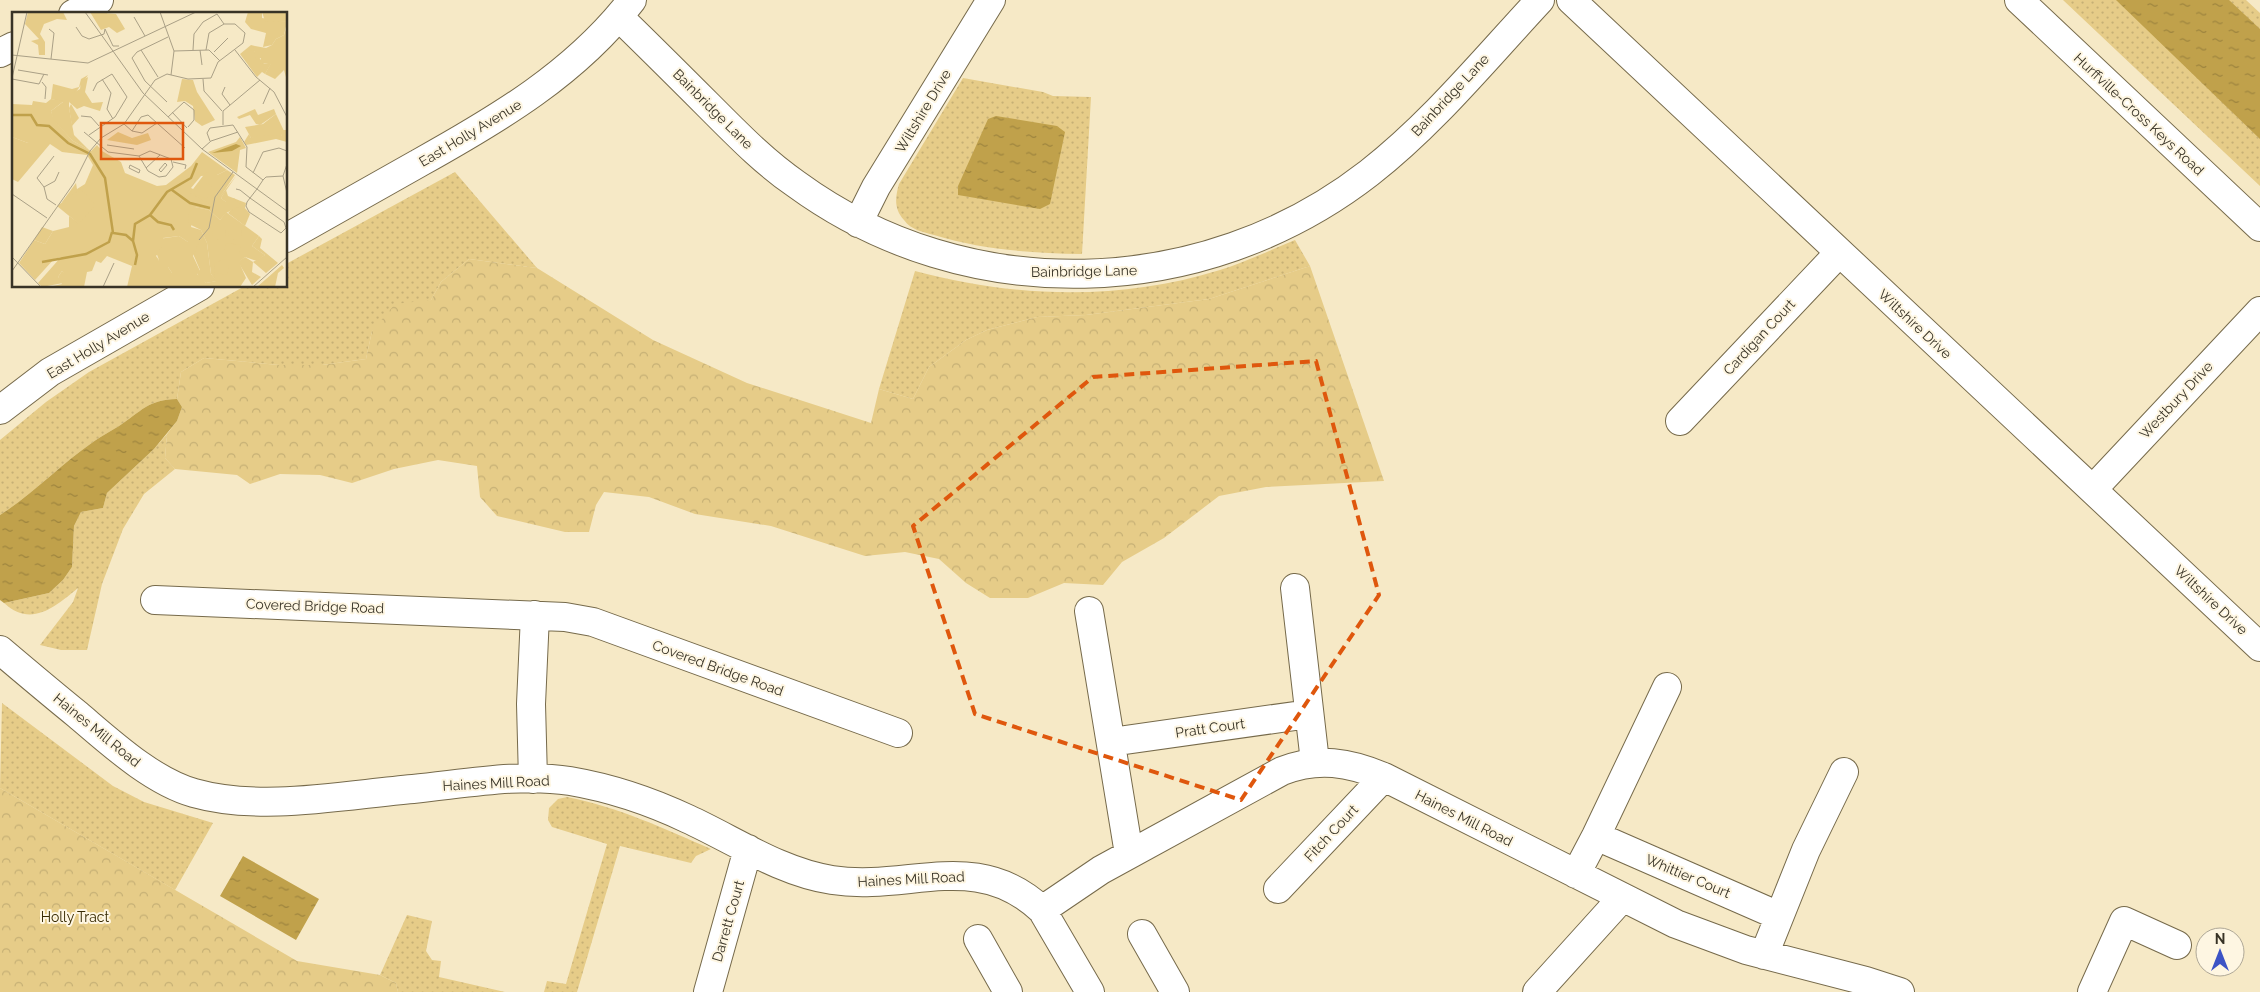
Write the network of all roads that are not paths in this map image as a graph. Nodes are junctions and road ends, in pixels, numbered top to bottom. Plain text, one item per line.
1 (99, 0) edge
2 (991, 0) edge
3 (1540, 0) edge
4 (1570, 0) edge
5 (2019, 0) edge
6 (626, 8) edge
7 (77, 12) edge
8 (12, 47) edge
9 (0, 53) edge
10 (858, 223) junction
11 (2260, 227) edge
12 (288, 237) edge
13 (1838, 252) junction
14 (197, 288) edge
15 (2260, 311) edge
16 (0, 410) edge
17 (1680, 421) dead end
18 (2093, 489) junction
19 (1295, 588) dead end
20 (154, 600) dead end
21 (1089, 611) dead end
22 (535, 615) junction
23 (2260, 647) edge
24 (0, 650) edge
25 (1668, 687) dead end
26 (1309, 714) junction
27 (898, 733) dead end
28 (1111, 742) junction
29 (1315, 762) junction
30 (1844, 772) dead end
31 (1384, 777) junction
32 (533, 779) junction
33 (1596, 836) junction
34 (748, 849) junction
35 (1129, 854) junction
36 (1576, 874) junction
37 (1278, 889) dead end
38 (1622, 898) junction
39 (1042, 910) junction
40 (1779, 916) junction
41 (1142, 934) dead end
42 (978, 939) dead end
43 (2177, 945) dead end
44 (1764, 955) junction
45 (708, 992) edge
46 (1008, 992) edge
47 (1090, 992) edge
48 (1175, 992) edge
49 (1537, 992) edge
50 (1900, 992) edge
51 (2092, 992) edge

1 - 7 street
2 - 10 street, Wiltshire Drive
3 - 10 street, Bainbridge Lane
4 - 13 street, Wiltshire Drive
5 - 11 street, Hurffville-Cross Keys Road
6 - 10 street, Bainbridge Lane
6 - 12 street, East Holly Avenue
8 - 9 street
13 - 17 street, Cardigan Court
13 - 18 street, Wiltshire Drive
14 - 16 street, East Holly Avenue
15 - 18 street, Westbury Drive
18 - 23 street, Wiltshire Drive
19 - 26 street
20 - 22 street, Covered Bridge Road
21 - 28 street
22 - 27 street, Covered Bridge Road
22 - 32 street
24 - 32 street, Haines Mill Road
25 - 33 street
26 - 28 street, Pratt Court
26 - 29 street
28 - 35 street
29 - 31 street, Haines Mill Road
29 - 35 street, Haines Mill Road
30 - 40 street
31 - 36 street, Haines Mill Road
31 - 37 street, Fitch Court
32 - 34 street, Haines Mill Road
33 - 36 street
33 - 40 street, Whittier Court
34 - 39 street, Haines Mill Road
34 - 45 street, Darrett Court
35 - 39 street, Haines Mill Road
36 - 38 street, Haines Mill Road
38 - 44 street, Haines Mill Road
38 - 49 street
39 - 47 street, Haines Mill Road
40 - 44 street
41 - 48 street
42 - 46 street
43 - 51 street
44 - 50 street, Haines Mill Road

